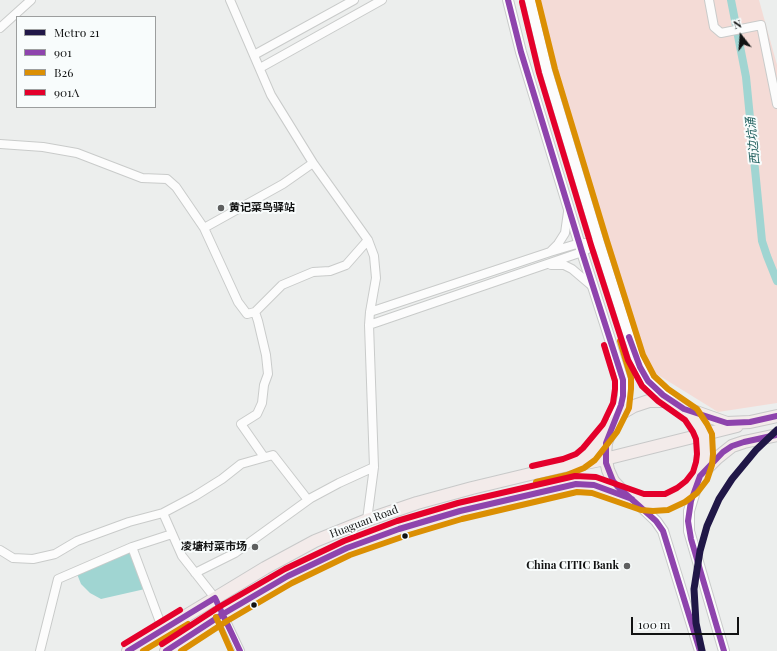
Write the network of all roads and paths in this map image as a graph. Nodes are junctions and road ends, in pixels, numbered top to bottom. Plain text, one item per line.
1 (31, 0) edge
2 (230, 0) edge
3 (354, 0) edge
4 (382, 0) edge
5 (508, 0) edge
6 (530, 0) edge
7 (709, 0) edge
8 (0, 28) edge
9 (254, 55) junction
10 (260, 68) junction
11 (777, 104) edge
12 (0, 144) edge
13 (313, 163) junction
14 (569, 207) junction
15 (204, 228) junction
16 (368, 240) junction
17 (599, 243) junction
18 (581, 248) junction
19 (550, 252) junction
20 (544, 265) junction
21 (593, 286) junction
22 (255, 312) junction
23 (370, 312) junction
24 (369, 325) junction
25 (684, 409) junction
26 (777, 416) edge
27 (750, 422) junction
28 (610, 428) junction
29 (777, 435) edge
30 (703, 436) junction
31 (264, 457) junction
32 (605, 459) junction
33 (374, 467) junction
34 (565, 467) junction
35 (700, 476) junction
36 (630, 497) junction
37 (308, 500) junction
38 (163, 513) junction
39 (367, 520) junction
40 (172, 534) junction
41 (132, 547) junction
42 (0, 550) edge
43 (195, 573) junction
44 (215, 598) junction
45 (224, 614) junction
46 (164, 630) junction
47 (40, 651) edge
48 (128, 651) edge
49 (166, 651) edge
50 (240, 651) edge
51 (700, 651) edge
52 (724, 651) edge

1 - 8 street
2 - 9 street
3 - 9 street
4 - 10 street
5 - 14 street
6 - 17 street
7 - 11 street
9 - 10 street
10 - 13 street
12 - 15 street
13 - 15 street
13 - 16 street
14 - 18 street
14 - 19 street
15 - 22 street
16 - 22 street
16 - 23 street
17 - 18 street
17 - 25 street
18 - 19 street
18 - 20 street
18 - 21 street
19 - 23 street
20 - 21 street
20 - 24 street
21 - 28 street
22 - 31 street
23 - 24 street
24 - 33 street
25 - 27 main road
25 - 28 main road, Huaguan Road
25 - 30 main road
26 - 27 main road
27 - 30 main road
28 - 32 main road
28 - 34 main road, Huaguan Road
29 - 35 main road
30 - 32 main road
30 - 35 main road
31 - 37 street
31 - 38 street
32 - 34 main road
32 - 36 main road
33 - 37 street
33 - 39 street
34 - 39 main road, Huaguan Road
35 - 36 main road, Huaguan Road
35 - 52 street
36 - 45 main road, Huaguan Road
36 - 51 street
37 - 43 street
38 - 40 street
38 - 42 street
39 - 44 main road, Huaguan Road
40 - 41 street
40 - 43 street
41 - 46 street
41 - 47 street
43 - 44 street
44 - 45 street
44 - 46 main road, Huaguan Road
45 - 49 main road, Huaguan Road
45 - 50 street
46 - 48 main road, Huaguan Road

